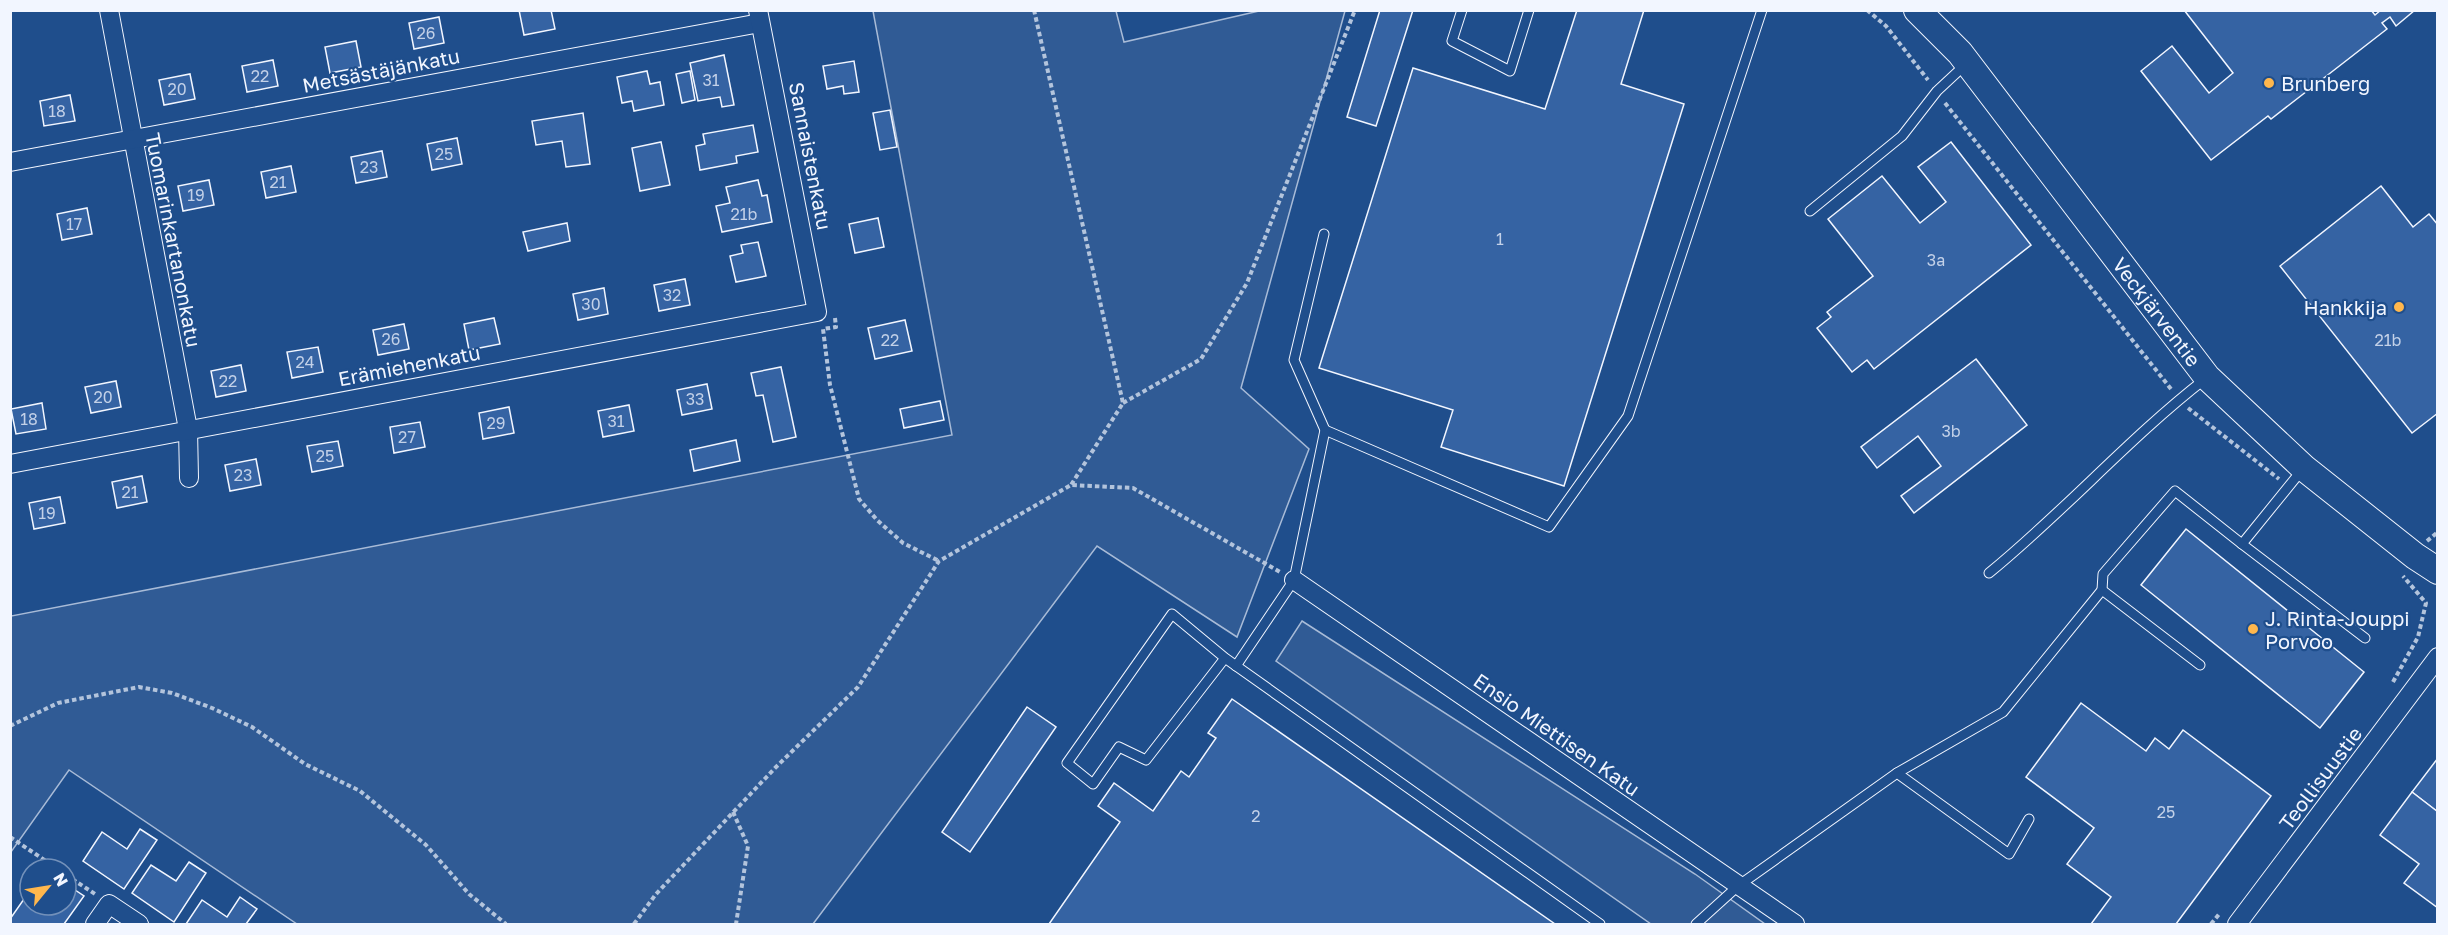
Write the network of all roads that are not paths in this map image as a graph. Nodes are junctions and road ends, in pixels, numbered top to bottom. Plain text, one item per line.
1 (109, 10) edge
2 (1462, 10) edge
3 (1529, 10) edge
4 (1762, 10) edge
5 (1917, 10) edge
6 (759, 16) edge
7 (1967, 63) junction
8 (131, 140) junction
9 (10, 162) edge
10 (1810, 211) dead end
11 (1324, 234) dead end
12 (820, 320) joint
13 (2207, 377) junction
14 (188, 429) junction
15 (1325, 430) junction
16 (10, 464) edge
17 (189, 478) dead end
18 (2297, 478) junction
19 (2242, 544) junction
20 (2438, 571) edge
21 (1989, 573) dead end
22 (1294, 580) junction
23 (2102, 590) junction
24 (2365, 638) dead end
25 (2438, 657) edge
26 (1225, 658) junction
27 (2200, 665) dead end
28 (1236, 666) junction
29 (1897, 773) junction
30 (2029, 819) dead end
31 (1738, 886) junction
32 (95, 924) edge
33 (139, 924) edge
34 (1600, 924) edge
35 (1696, 924) edge
36 (1795, 924) edge
37 (2237, 924) edge

1 - 8 street, Tuomarinkartanonkatu
2 - 3 lane
4 - 15 lane
5 - 7 main road, Veckjärventie
6 - 8 street, Metsästäjänkatu
6 - 12 street, Sannaistenkatu
7 - 10 lane
7 - 13 main road, Veckjärventie
8 - 9 street, Metsästäjänkatu
8 - 14 street, Tuomarinkartanonkatu
11 - 15 lane
12 - 14 street, Erämiehenkatu
13 - 18 main road, Veckjärventie
13 - 21 lane
14 - 16 street, Erämiehenkatu
14 - 17 street, Tuomarinkartanonkatu
15 - 22 lane
18 - 19 lane
18 - 20 main road, Veckjärventie
19 - 23 lane
19 - 24 lane
22 - 28 lane
22 - 31 street, Ensio Miettisen Katu
23 - 27 lane
23 - 29 lane
25 - 37 street, Teollisuustie
26 - 26 lane
26 - 28 lane
28 - 34 lane
29 - 30 lane
29 - 31 lane
31 - 35 lane
31 - 36 street, Ensio Miettisen Katu
32 - 33 street

